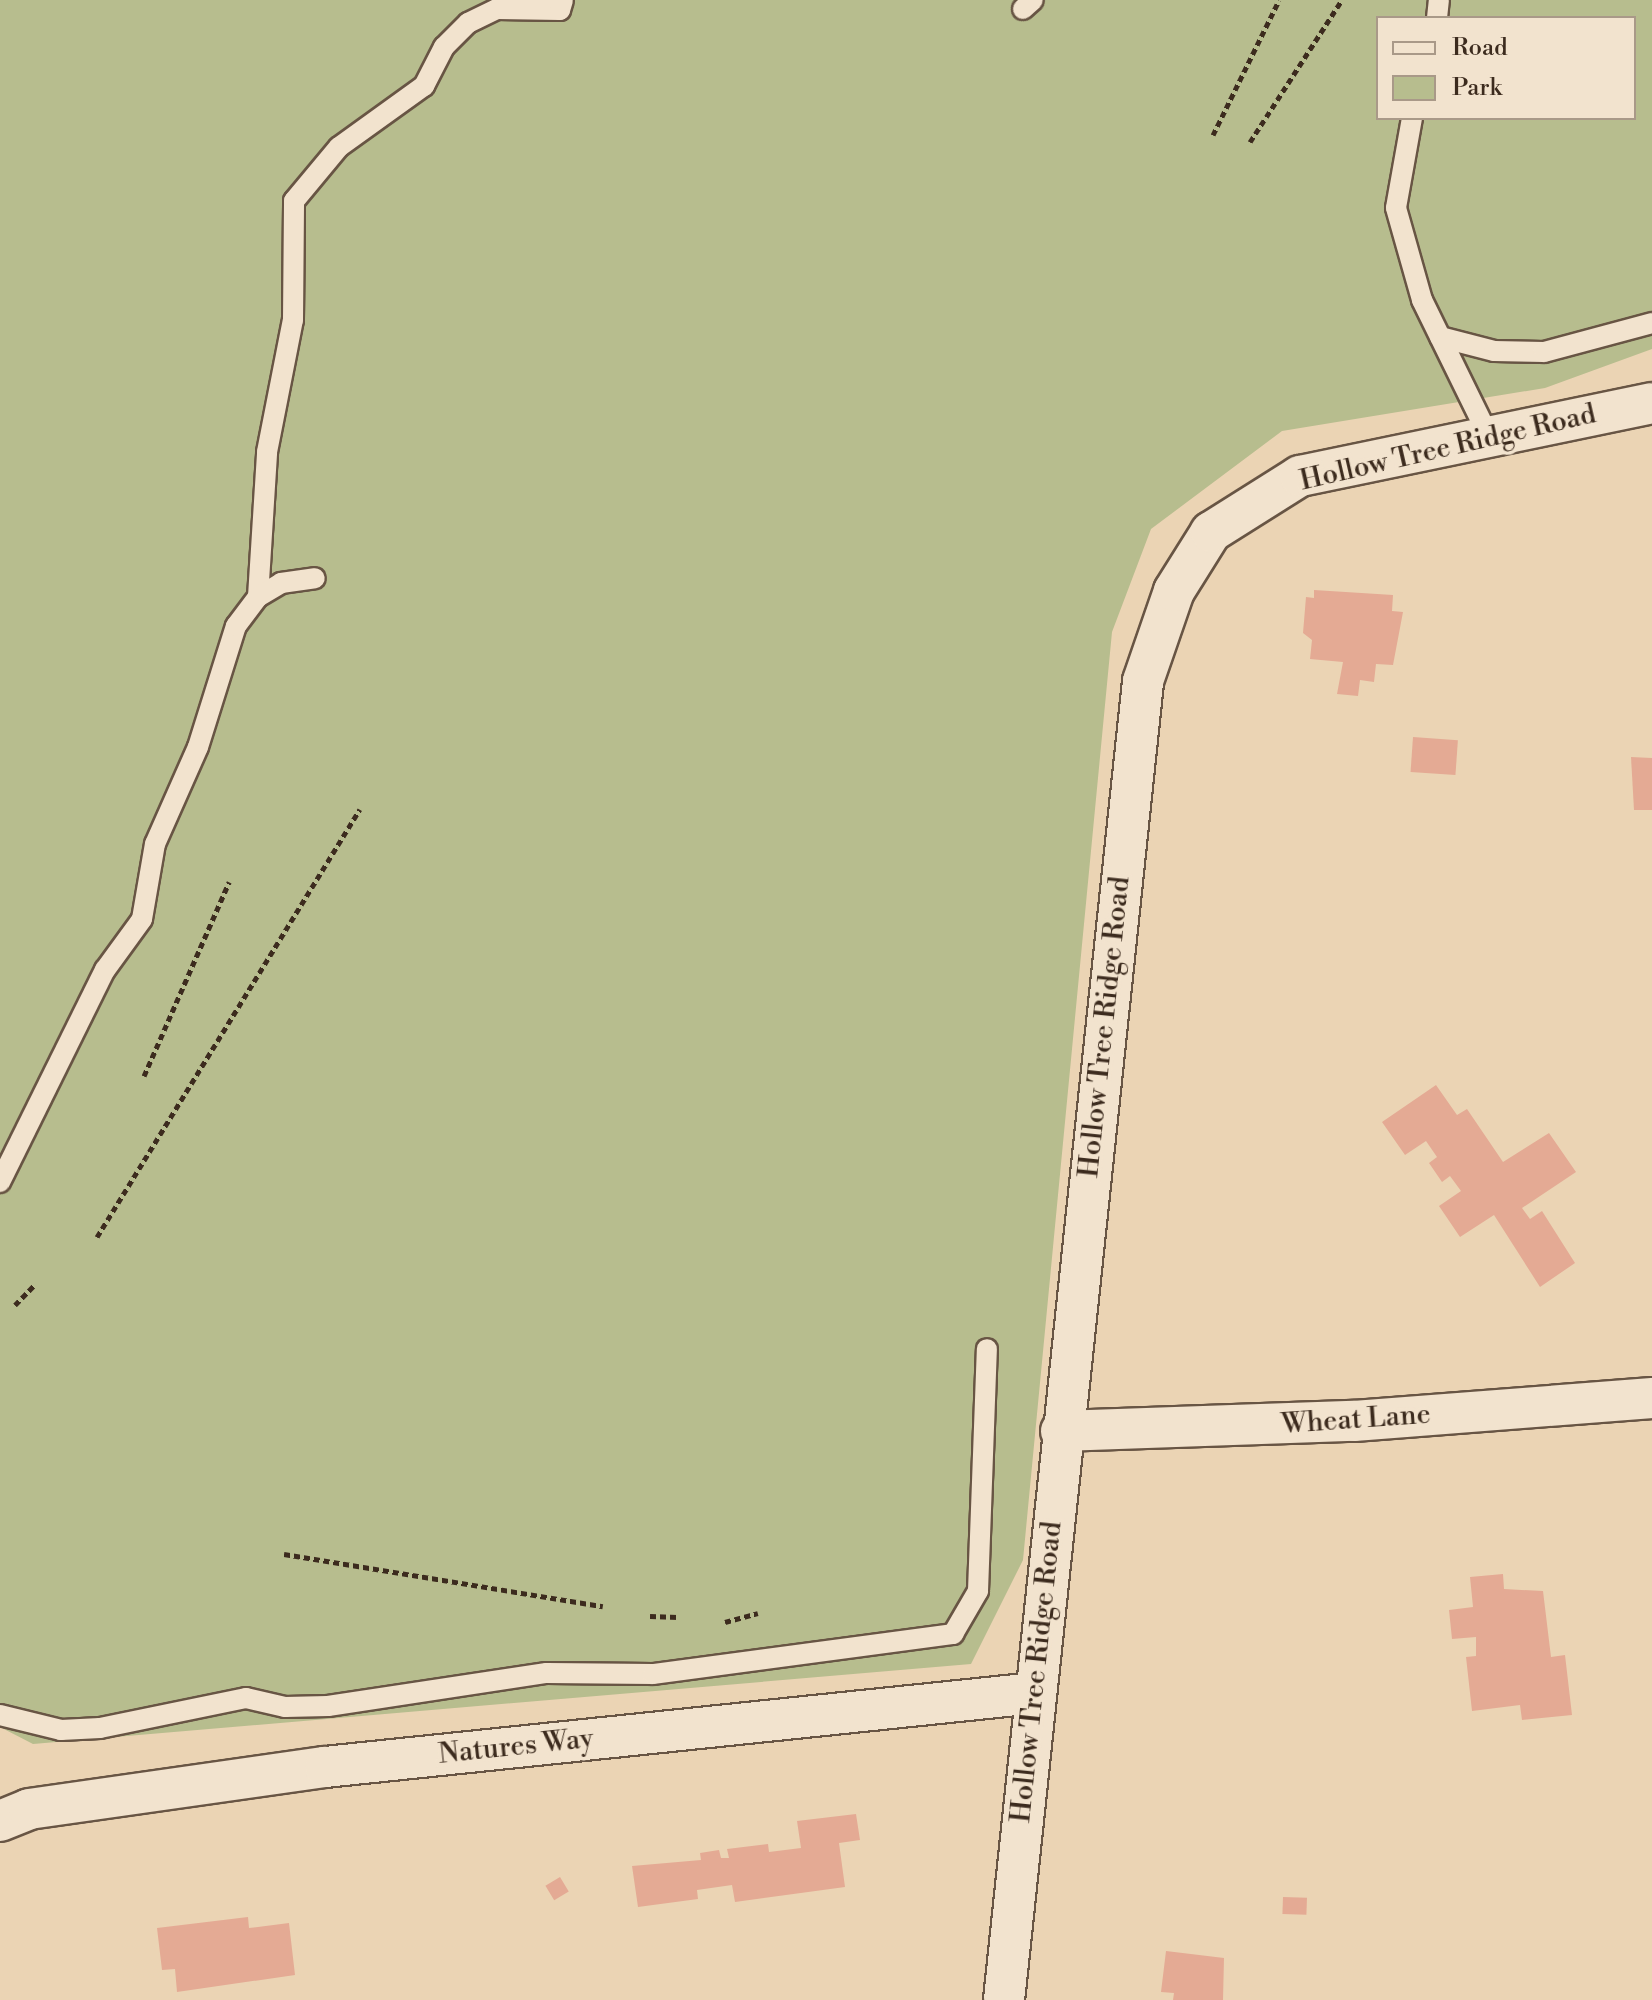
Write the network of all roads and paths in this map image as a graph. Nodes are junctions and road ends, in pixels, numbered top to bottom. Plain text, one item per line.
1 (563, 0) edge
2 (1279, 0) edge
3 (1342, 0) edge
4 (1412, 120) edge
5 (1213, 135) dead end
6 (1250, 142) dead end
7 (1652, 323) edge
8 (1440, 337) junction
9 (1652, 403) edge
10 (1489, 437) junction
11 (315, 578) dead end
12 (258, 597) junction
13 (360, 809) dead end
14 (229, 882) dead end
15 (144, 1076) dead end
16 (0, 1182) edge
17 (97, 1237) dead end
18 (35, 1284) dead end
19 (15, 1305) dead end
20 (987, 1349) dead end
21 (1652, 1398) edge
22 (1061, 1431) junction
23 (284, 1554) dead end
24 (603, 1606) dead end
25 (758, 1613) dead end
26 (650, 1616) dead end
27 (678, 1617) dead end
28 (725, 1622) dead end
29 (1035, 1693) junction
30 (0, 1715) edge
31 (0, 1821) edge
32 (1004, 2000) edge

1 - 12 lane
2 - 5 path
3 - 6 path
4 - 8 lane
7 - 8 lane
8 - 10 lane
9 - 10 street, Hollow Tree Ridge Road
10 - 22 street, Hollow Tree Ridge Road
11 - 12 lane
12 - 16 lane
13 - 17 path
14 - 15 path
18 - 19 path
20 - 30 lane
21 - 22 street, Wheat Lane
22 - 29 street, Hollow Tree Ridge Road
23 - 24 path
25 - 28 path
26 - 27 path
29 - 31 street, Natures Way
29 - 32 street, Hollow Tree Ridge Road

